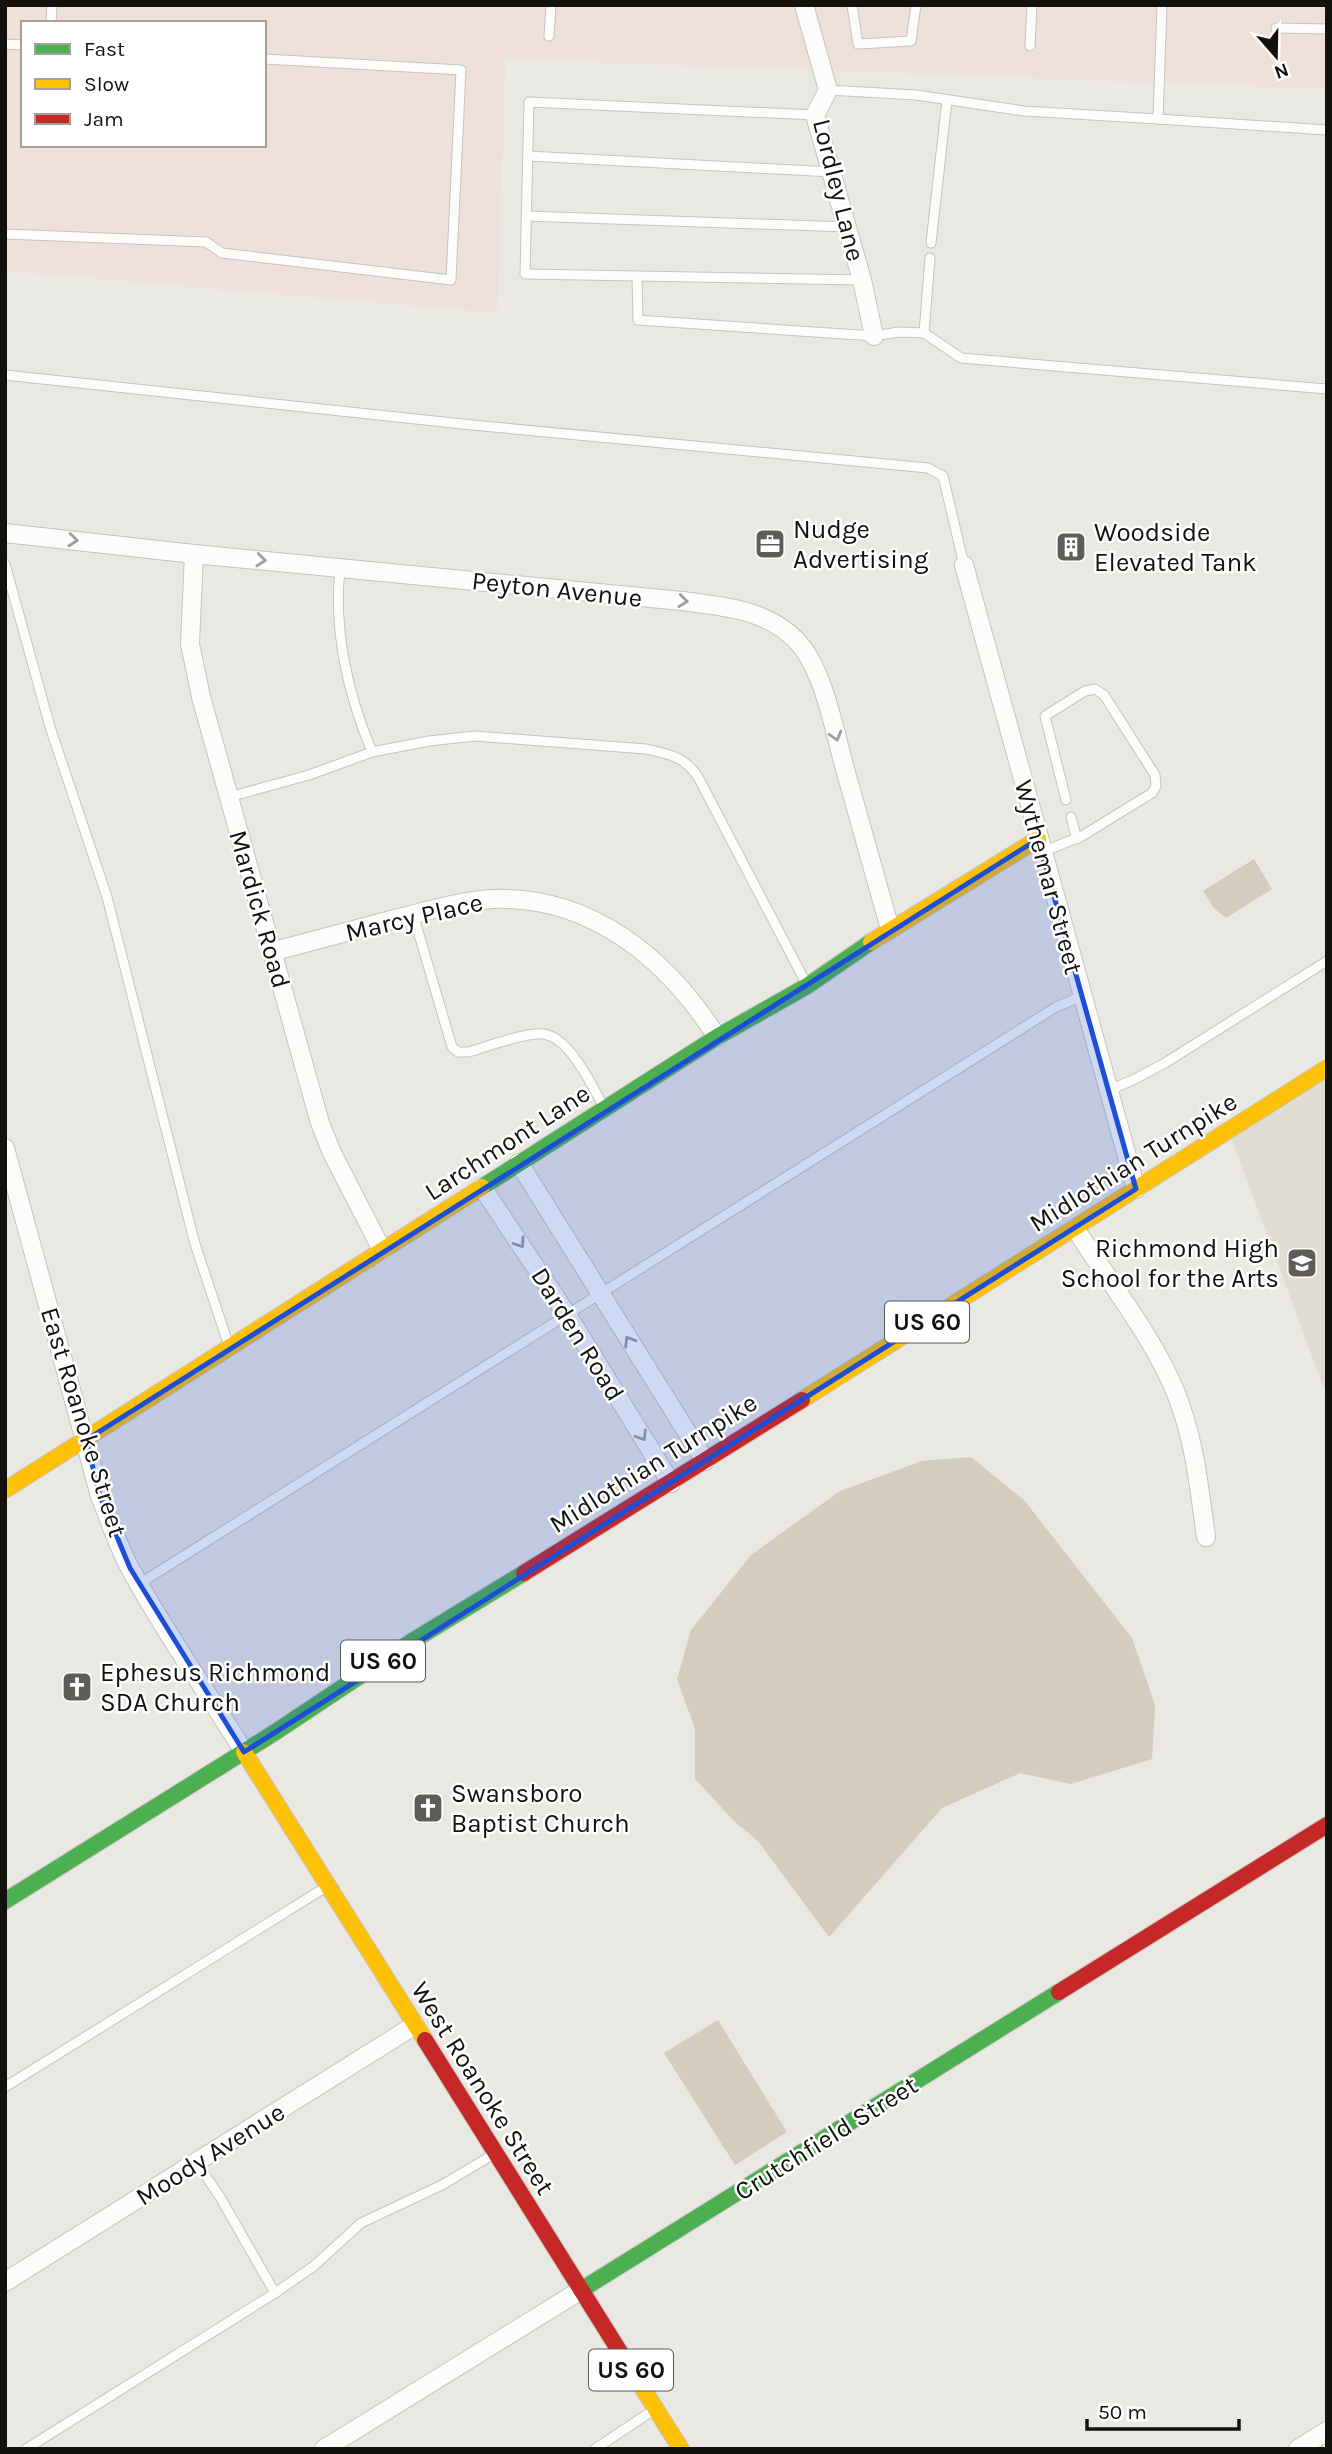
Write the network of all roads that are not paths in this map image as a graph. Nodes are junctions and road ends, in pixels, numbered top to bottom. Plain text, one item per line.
1 (551, 5) edge
2 (804, 5) edge
3 (852, 5) edge
4 (916, 5) edge
5 (1032, 5) edge
6 (1162, 5) edge
7 (1276, 28) dead end
8 (1327, 29) edge
9 (549, 36) dead end
10 (1030, 46) dead end
11 (266, 59) edge
12 (828, 90) junction
13 (947, 100) junction
14 (815, 115) junction
15 (1158, 119) junction
16 (1327, 130) edge
17 (528, 156) junction
18 (832, 172) junction
19 (526, 216) junction
20 (848, 227) junction
21 (5, 234) edge
22 (931, 243) dead end
23 (930, 258) dead end
24 (637, 276) junction
25 (862, 279) junction
26 (924, 333) junction
27 (874, 336) junction
28 (5, 375) edge
29 (1327, 389) edge
30 (5, 533) edge
31 (194, 554) junction
32 (5, 564) edge
33 (964, 565) joint
34 (340, 568) junction
35 (372, 752) junction
36 (229, 797) junction
37 (1066, 800) dead end
38 (1070, 817) dead end
39 (1077, 839) junction
40 (1040, 845) junction
41 (413, 914) junction
42 (890, 929) junction
43 (271, 952) junction
44 (1327, 961) edge
45 (807, 985) junction
46 (1082, 996) junction
47 (717, 1037) junction
48 (1327, 1068) edge
49 (1108, 1090) junction
50 (605, 1108) junction
51 (5, 1148) edge
52 (519, 1163) junction
53 (482, 1186) junction
54 (1136, 1189) junction
55 (1075, 1228) junction
56 (382, 1251) junction
57 (599, 1293) junction
58 (568, 1316) junction
59 (229, 1348) junction
60 (86, 1440) junction
61 (705, 1461) junction
62 (671, 1483) junction
63 (5, 1490) edge
64 (1206, 1537) dead end
65 (139, 1584) junction
66 (244, 1752) junction
67 (1327, 1825) edge
68 (328, 1886) junction
69 (5, 1901) edge
70 (415, 2025) junction
71 (5, 2087) edge
72 (495, 2153) junction
73 (197, 2163) junction
74 (5, 2282) edge
75 (581, 2290) junction
76 (275, 2293) junction
77 (656, 2408) junction
78 (1327, 2431) edge
79 (26, 2449) edge
80 (324, 2449) edge
81 (595, 2449) edge
82 (681, 2449) edge
83 (1298, 2449) edge

1 - 9 lane
2 - 12 street, Lordley Lane
3 - 4 lane
5 - 10 lane
6 - 15 lane
7 - 8 lane
11 - 21 lane
12 - 13 lane
12 - 14 street, Lordley Lane
13 - 15 lane
13 - 22 lane
14 - 17 lane
14 - 18 street, Lordley Lane
15 - 16 lane
17 - 18 lane
17 - 19 lane
18 - 20 street, Lordley Lane
19 - 20 lane
19 - 24 lane
20 - 25 street, Lordley Lane
23 - 26 lane
24 - 25 lane
24 - 27 lane
25 - 27 street, Lordley Lane
26 - 27 lane
26 - 29 lane
28 - 33 lane
30 -> 31 street, Peyton Avenue
31 -> 34 street, Peyton Avenue
31 - 36 street, Mardick Road
32 - 59 lane
33 - 40 street, Wythemar Street
34 - 35 lane
34 -> 42 street, Peyton Avenue
35 - 36 lane
35 - 45 lane
36 - 43 street, Mardick Road
37 - 39 lane
38 - 39 lane
39 - 40 lane
40 - 42 main road, Larchmont Lane
40 - 46 street, Wythemar Street
41 - 43 street, Marcy Place
41 - 47 street, Marcy Place
41 - 50 lane
42 - 45 main road, Larchmont Lane
43 - 56 street, Mardick Road
44 - 49 lane
45 - 47 main road, Larchmont Lane
46 - 49 street, Wythemar Street
46 - 57 lane
47 - 50 main road, Larchmont Lane
48 - 54 main road, Midlothian Turnpike / US 60
49 - 54 street, Wythemar Street
50 - 52 main road, Larchmont Lane
51 - 60 street, East Roanoke Street
52 - 53 main road, Larchmont Lane
52 - 57 street, Darden Road
53 - 56 main road, Larchmont Lane
53 -> 58 street, Darden Road
54 - 55 main road, Midlothian Turnpike / US 60
55 - 61 main road, Midlothian Turnpike / US 60
55 - 64 street
56 - 59 main road, Larchmont Lane
57 - 58 lane
61 -> 57 street, Darden Road
58 -> 62 street, Darden Road
58 - 65 lane
59 - 60 main road, Larchmont Lane
60 - 63 main road, Larchmont Lane
60 - 65 street, East Roanoke Street
61 - 62 main road, Midlothian Turnpike / US 60
62 - 66 main road, Midlothian Turnpike / US 60
65 - 66 street, East Roanoke Street
66 - 68 main road, West Roanoke Street / US 60
66 - 69 main road, Midlothian Turnpike
67 - 75 main road, Crutchfield Street
68 - 70 main road, West Roanoke Street / US 60
68 - 71 lane
70 - 72 main road, West Roanoke Street / US 60
70 - 73 street, Moody Avenue
72 - 75 main road, West Roanoke Street / US 60
72 - 76 lane
73 - 74 street, Moody Avenue
73 - 76 lane
75 - 77 main road, West Roanoke Street / US 60
75 - 80 street, Crutchfield Street
76 - 79 lane
77 - 81 lane
77 - 82 main road, West Roanoke Street / US 60
78 - 83 street

